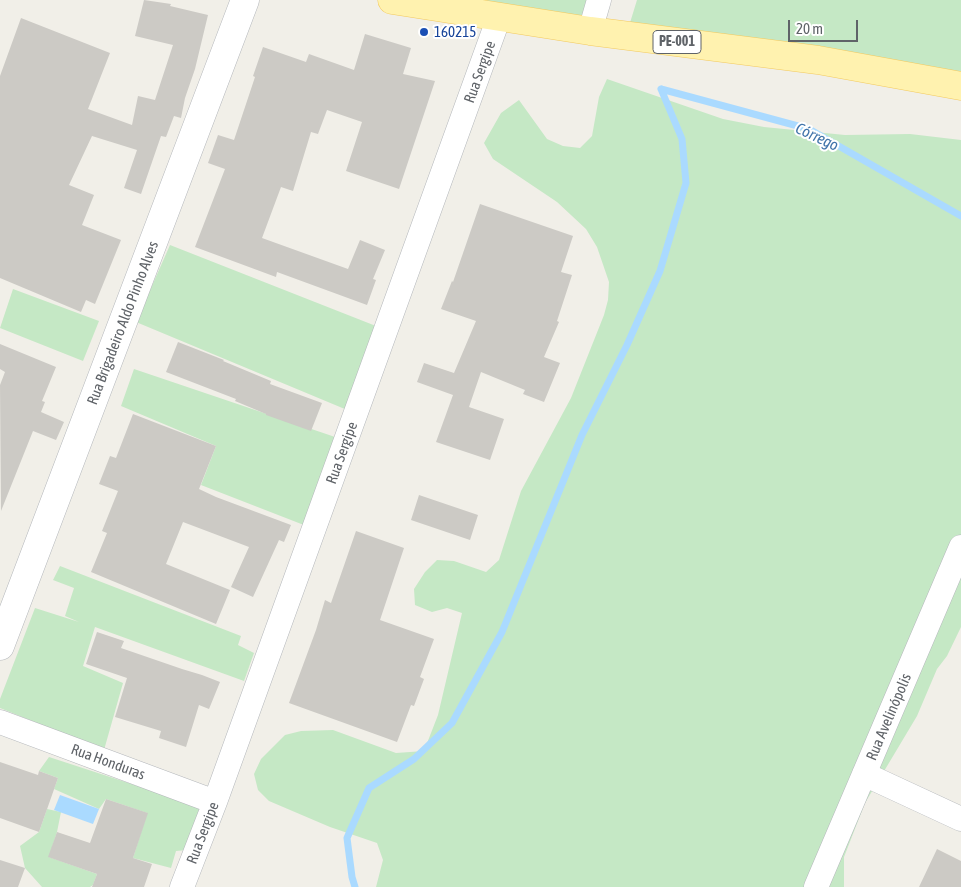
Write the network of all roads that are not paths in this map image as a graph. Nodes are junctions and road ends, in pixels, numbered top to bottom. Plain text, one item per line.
1 (245, 0) edge
2 (392, 0) edge
3 (599, 0) edge
4 (499, 17) junction
5 (590, 31) junction
6 (961, 86) edge
7 (958, 562) edge
8 (0, 646) edge
9 (0, 722) edge
10 (864, 774) junction
11 (215, 802) junction
12 (961, 819) edge
13 (182, 887) edge
14 (816, 887) edge

1 - 8 street, Rua Brigadeiro Aldo Pinho Alves
2 - 4 main road, PE-001
3 - 5 street
4 - 5 main road, PE-001
4 - 11 street, Rua Sergipe
5 - 6 main road, PE-001
7 - 10 street, Rua Avelinópolis
9 - 11 street, Rua Honduras
10 - 12 street
10 - 14 street, Rua Avelinópolis
11 - 13 street, Rua Sergipe

